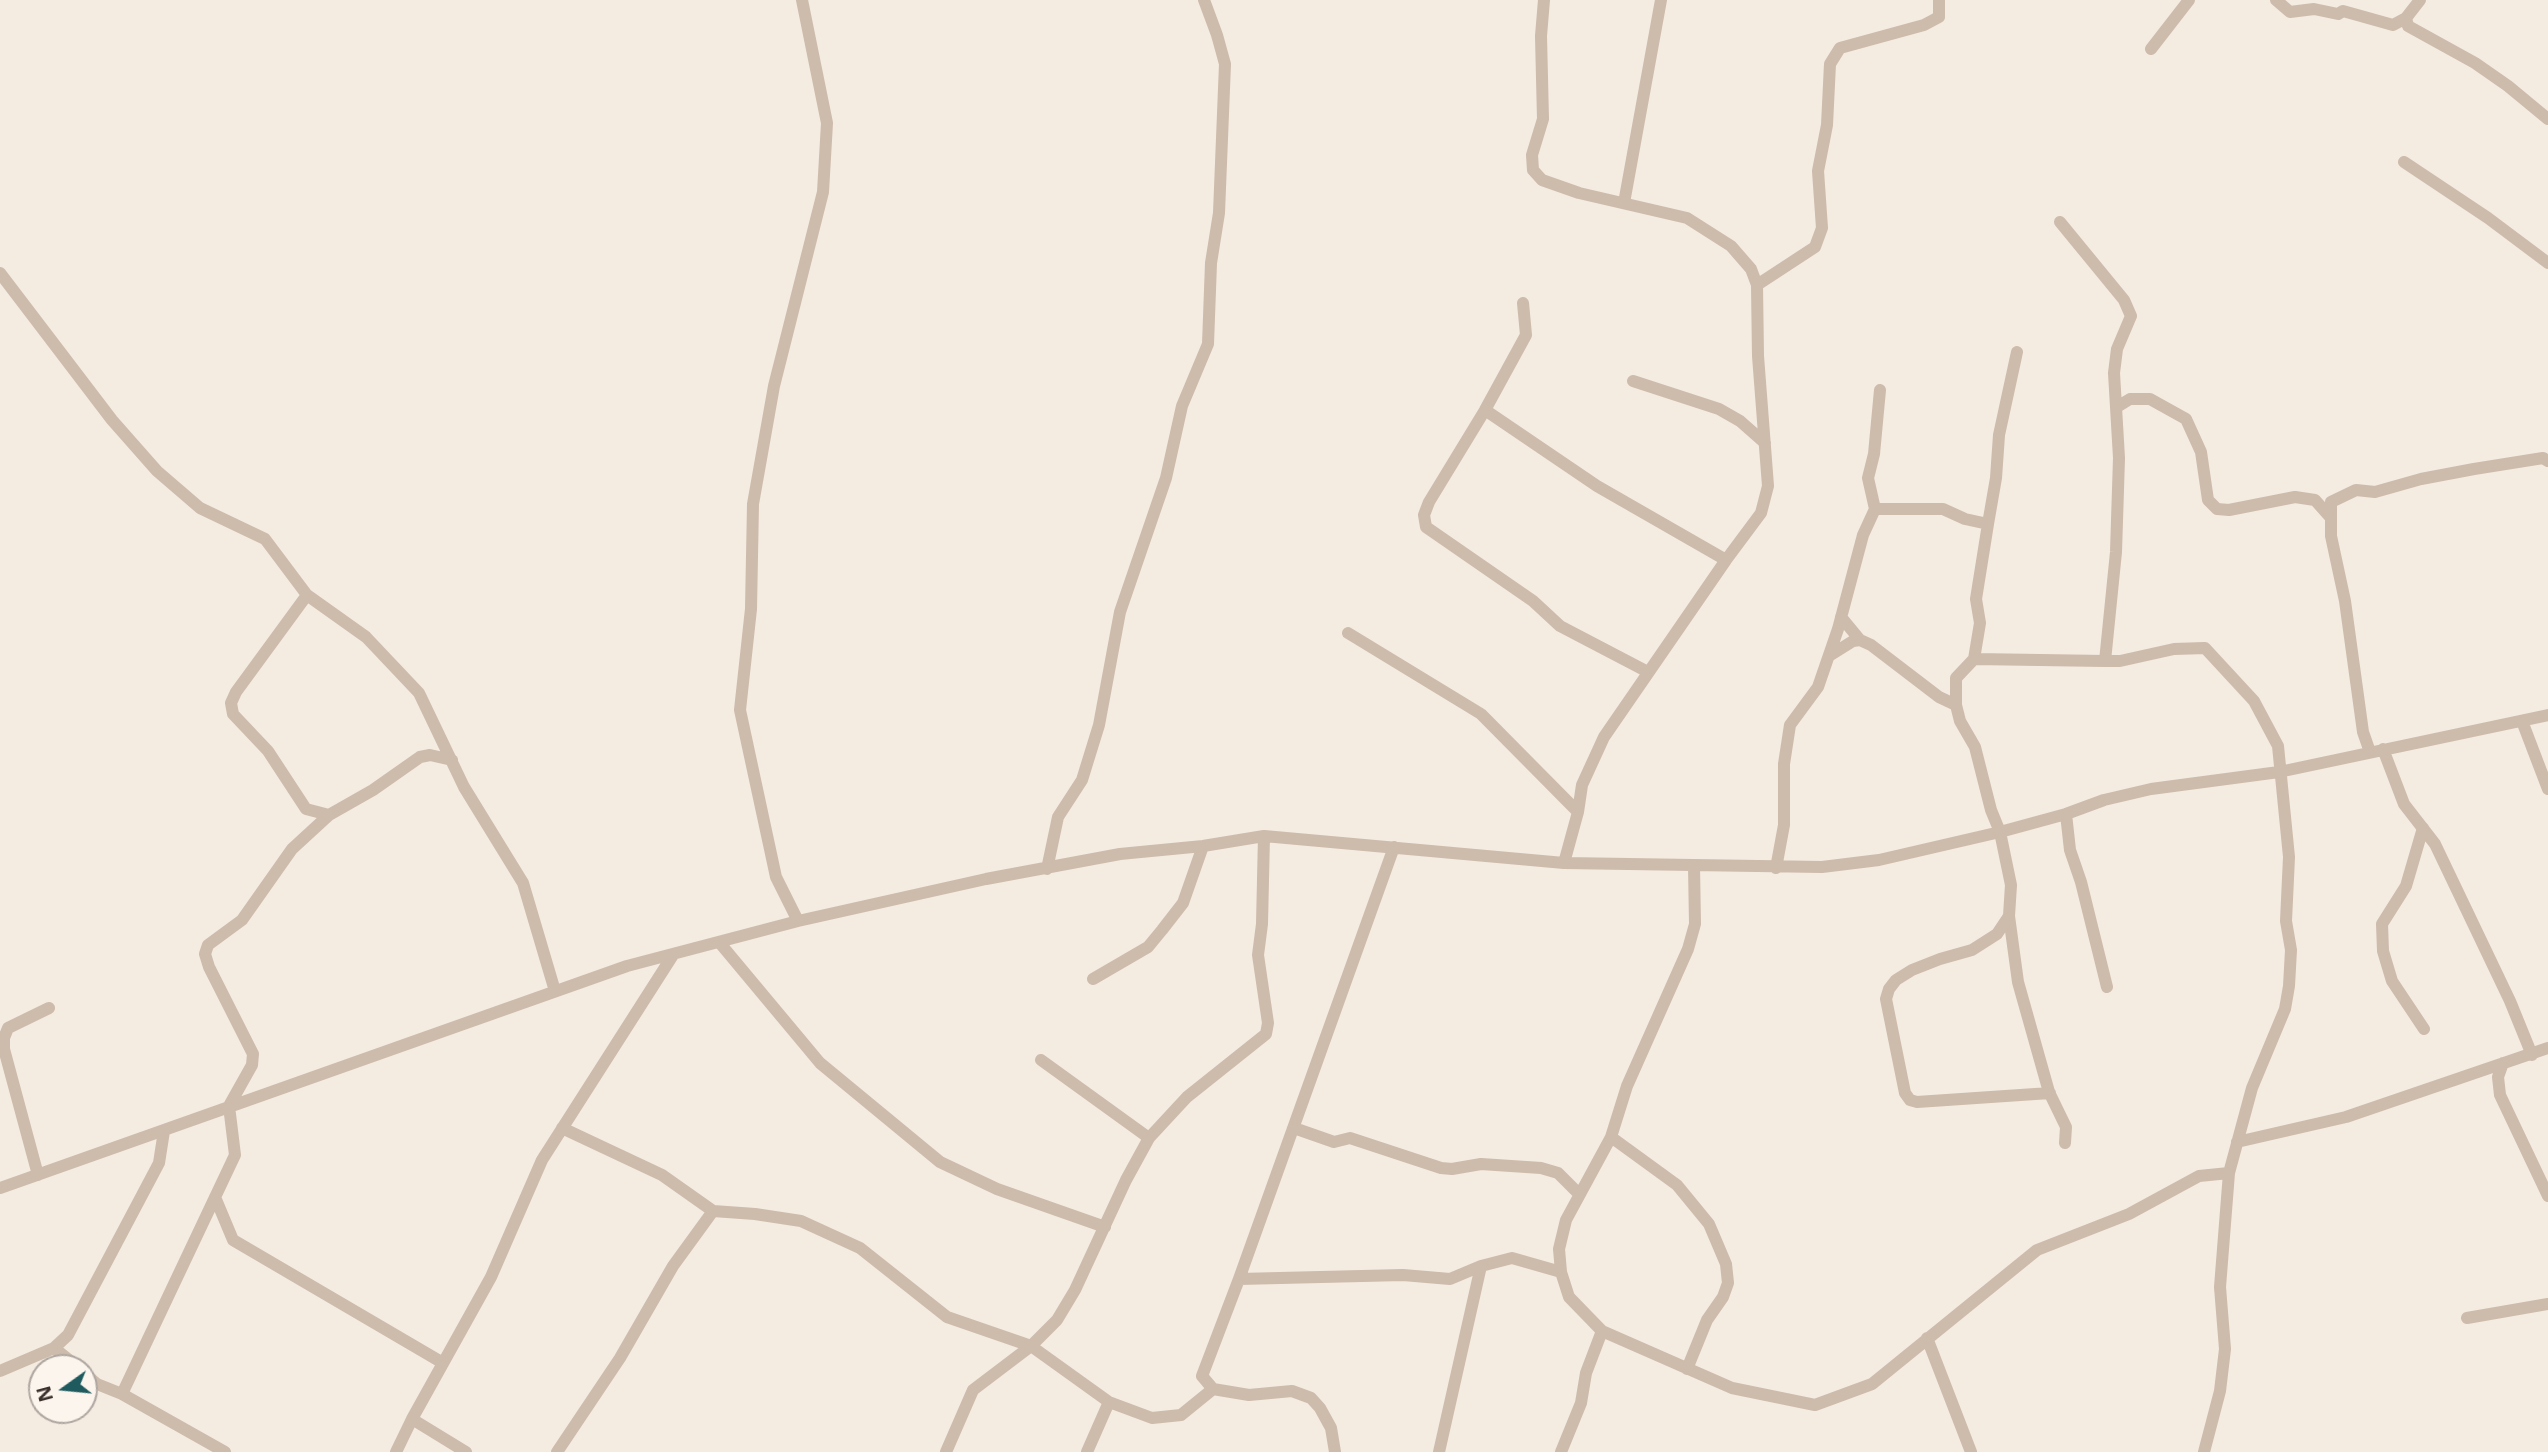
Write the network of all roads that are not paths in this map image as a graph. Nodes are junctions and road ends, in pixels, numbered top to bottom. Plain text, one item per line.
1 (802, 0) edge
2 (1204, 0) edge
3 (1544, 0) edge
4 (1661, 0) edge
5 (1939, 0) edge
6 (2189, 0) edge
7 (2276, 0) edge
8 (2420, 0) edge
9 (2406, 18) junction
10 (2151, 49) dead end
11 (2548, 119) edge
12 (2404, 162) dead end
13 (1624, 203) junction
14 (2060, 222) dead end
15 (2548, 264) edge
16 (0, 273) edge
17 (1757, 285) junction
18 (1523, 303) dead end
19 (2018, 352) dead end
20 (1633, 381) dead end
21 (1880, 390) dead end
22 (2117, 407) junction
23 (1485, 410) junction
24 (1765, 443) junction
25 (2548, 461) edge
26 (1875, 509) junction
27 (2332, 518) junction
28 (1988, 524) junction
29 (1726, 560) junction
30 (307, 595) junction
31 (1841, 617) junction
32 (1348, 633) dead end
33 (1860, 640) junction
34 (1829, 656) junction
35 (1974, 660) junction
36 (2105, 662) junction
37 (1648, 672) junction
38 (1956, 705) junction
39 (2548, 715) edge
40 (2522, 721) junction
41 (2377, 751) junction
42 (452, 760) junction
43 (2278, 772) junction
44 (2548, 789) edge
45 (1578, 812) junction
46 (2066, 814) junction
47 (329, 815) junction
48 (2423, 828) junction
49 (2000, 832) junction
50 (1264, 836) junction
51 (1203, 846) junction
52 (1394, 847) junction
53 (1564, 863) junction
54 (1694, 866) junction
55 (1776, 868) junction
56 (1047, 869) junction
57 (2008, 916) junction
58 (798, 921) junction
59 (719, 942) junction
60 (673, 955) junction
61 (1093, 979) dead end
62 (2107, 987) dead end
63 (555, 991) junction
64 (49, 1008) dead end
65 (2424, 1029) dead end
66 (2548, 1048) edge
67 (2532, 1055) junction
68 (1041, 1060) dead end
69 (2503, 1063) junction
70 (2050, 1094) junction
71 (229, 1106) junction
72 (562, 1128) junction
73 (1294, 1129) junction
74 (164, 1130) junction
75 (1611, 1137) junction
76 (1150, 1138) junction
77 (2237, 1142) junction
78 (2065, 1143) dead end
79 (2229, 1173) junction
80 (38, 1175) junction
81 (0, 1188) edge
82 (1578, 1194) junction
83 (2548, 1196) edge
84 (215, 1198) junction
85 (713, 1212) junction
86 (1105, 1227) junction
87 (1481, 1266) junction
88 (1561, 1272) junction
89 (1239, 1279) junction
90 (2548, 1304) edge
91 (2467, 1318) dead end
92 (1602, 1331) junction
93 (1927, 1338) junction
94 (1031, 1346) junction
95 (54, 1348) junction
96 (62, 1354) edge
97 (443, 1363) junction
98 (1687, 1369) junction
99 (0, 1371) edge
100 (98, 1384) edge
101 (1213, 1389) junction
102 (122, 1395) junction
103 (1110, 1402) junction
104 (412, 1419) junction
105 (225, 1452) edge
106 (396, 1452) edge
107 (466, 1452) edge
108 (557, 1452) edge
109 (946, 1452) edge
110 (1087, 1452) edge
111 (1335, 1452) edge
112 (1439, 1452) edge
113 (1561, 1452) edge
114 (1971, 1452) edge
115 (2204, 1452) edge

1 - 58 street
2 - 56 street
3 - 13 street
4 - 13 street
5 - 17 street
6 - 10 street
7 - 9 street
8 - 9 street
9 - 11 street
12 - 15 street
13 - 17 street
14 - 22 street
16 - 30 street
17 - 24 street
18 - 23 street
19 - 28 street
20 - 24 street
21 - 26 street
22 - 27 street
22 - 36 street
23 - 29 street
23 - 37 street
24 - 29 street
25 - 27 street
26 - 28 street
26 - 31 street
27 - 41 street
28 - 35 street
29 - 37 street
30 - 42 street
30 - 47 street
31 - 33 street
31 - 34 street
32 - 45 street
33 - 34 street
33 - 38 street
34 - 55 street
35 - 36 street
35 - 38 street
36 - 43 street
37 - 45 street
38 - 49 street
39 - 40 street
40 - 41 street
40 - 44 street
41 - 43 street
41 - 48 street
42 - 47 street
42 - 63 street
43 - 46 street
43 - 77 street
45 - 53 street
46 - 49 street
46 - 62 street
47 - 71 street
48 - 65 street
48 - 67 street
49 - 55 street
49 - 57 street
50 - 51 street
50 - 52 street
50 - 76 street
51 - 56 street
51 - 61 street
52 - 53 street
52 - 73 street
53 - 54 street
54 - 55 street
54 - 75 street
56 - 58 street
57 - 70 street
57 - 70 street
58 - 59 street
59 - 60 street
59 - 86 street
60 - 63 street
60 - 72 street
63 - 71 street
64 - 80 street
66 - 67 street
67 - 69 street
68 - 76 street
69 - 77 street
69 - 83 street
70 - 78 street
71 - 74 street
71 - 84 street
72 - 85 street
72 - 97 street
73 - 82 street
73 - 89 street
74 - 80 street
74 - 95 street
75 - 82 street
75 - 98 street
76 - 86 street
77 - 79 street
79 - 93 street
79 - 115 street
80 - 81 street
82 - 88 street
84 - 97 street
84 - 102 street
85 - 94 street
85 - 108 street
86 - 94 street
87 - 88 street
87 - 89 street
87 - 112 street
88 - 92 street
89 - 101 street
90 - 91 street
92 - 98 street
92 - 113 street
93 - 98 street
93 - 114 street
94 - 103 street
94 - 109 street
95 - 96 street
95 - 99 street
97 - 104 street
100 - 102 street
101 - 103 street
101 - 111 street
102 - 105 street
103 - 110 street
104 - 106 street
104 - 107 street

